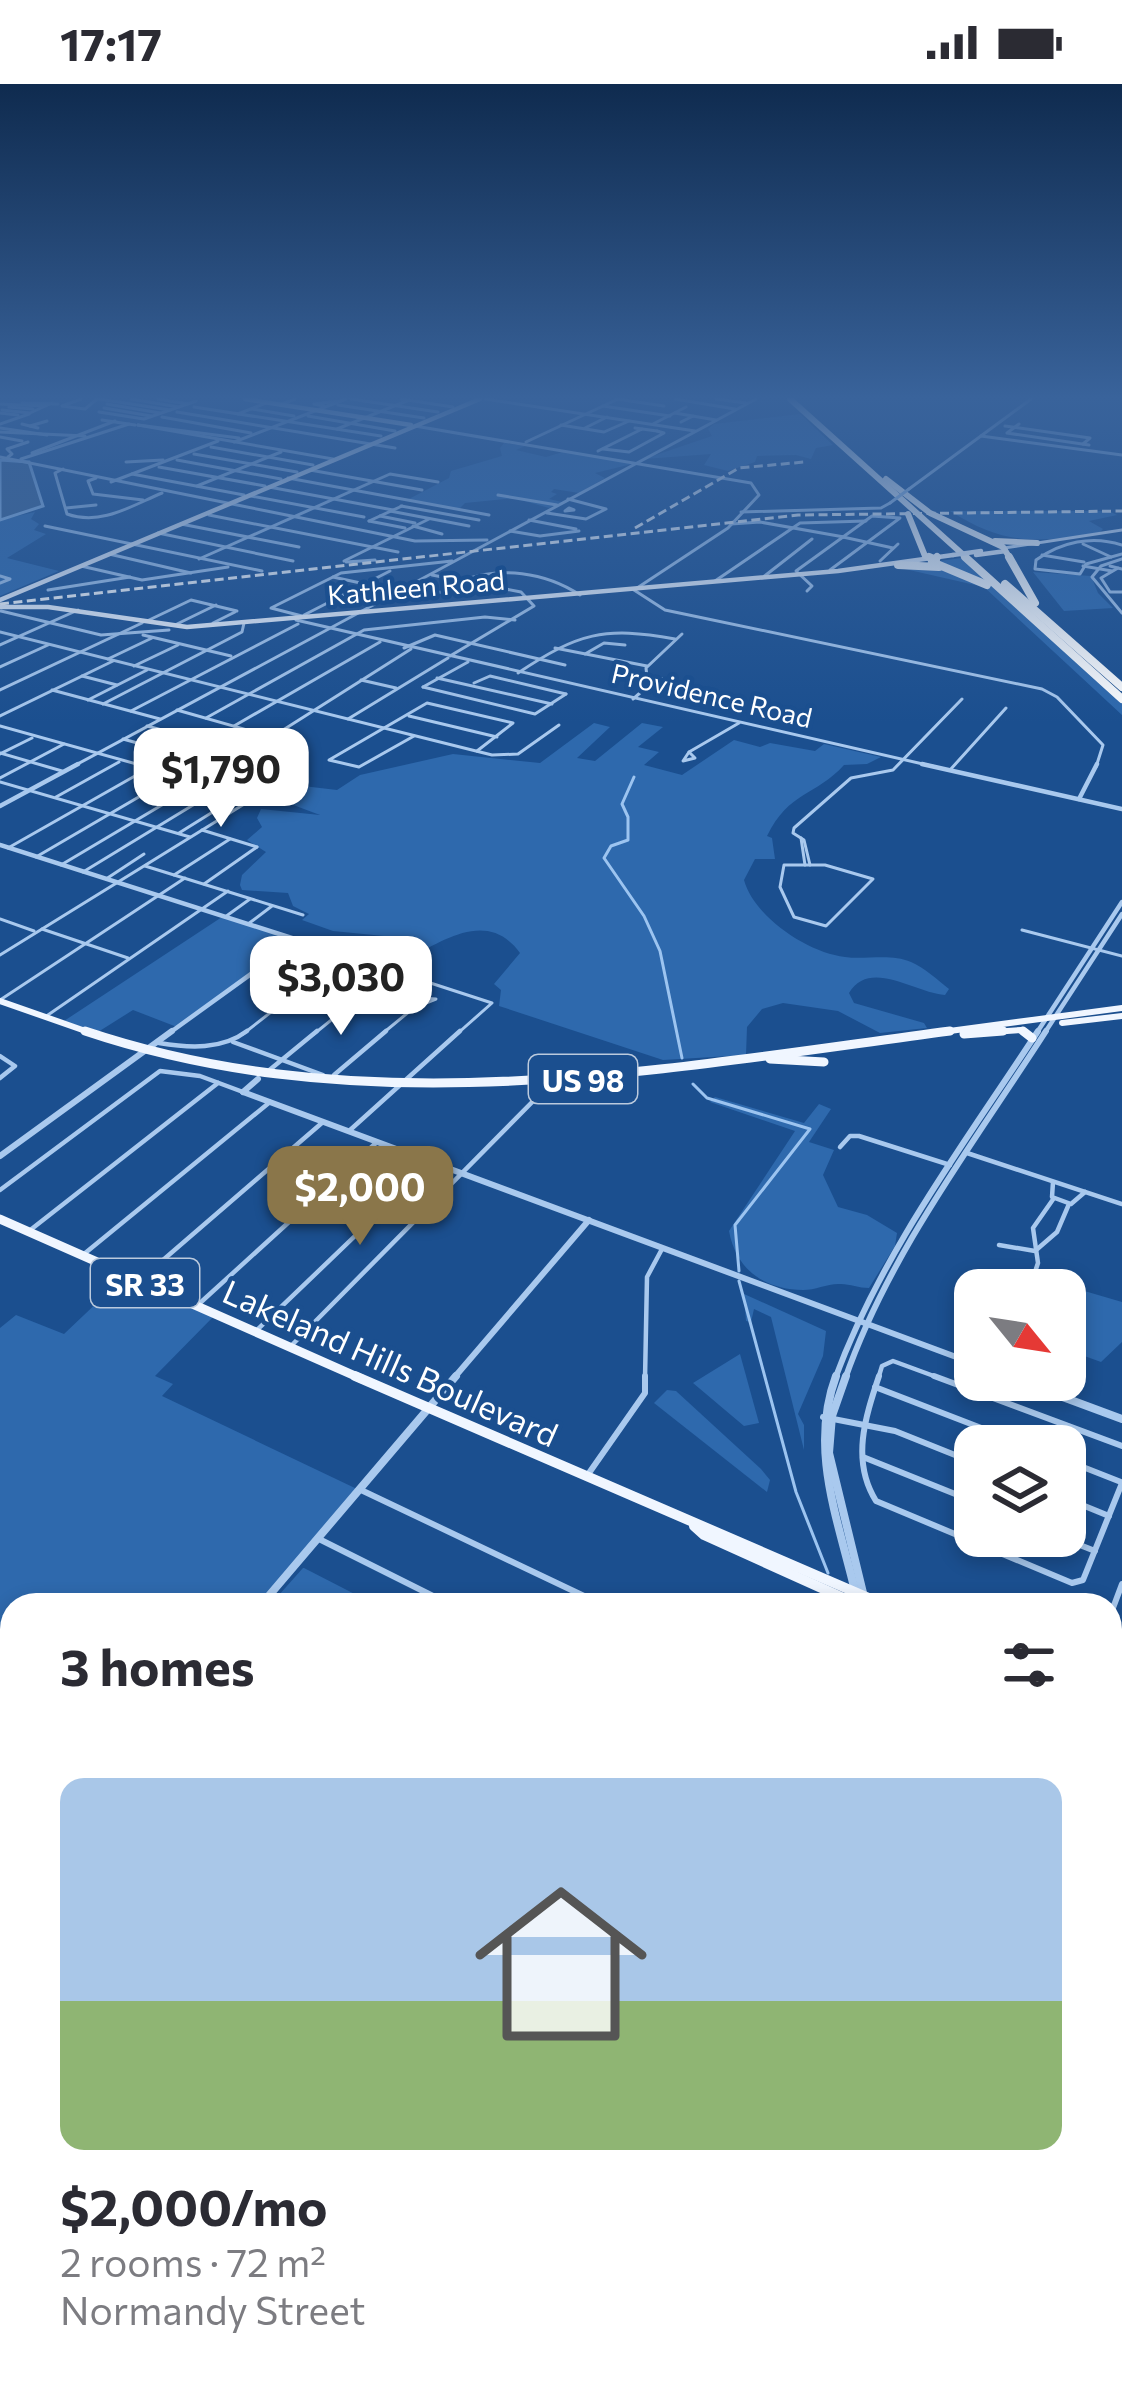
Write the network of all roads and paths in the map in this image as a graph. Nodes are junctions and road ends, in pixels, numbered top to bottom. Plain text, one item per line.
1 (76, 507) edge
2 (126, 507) edge
3 (214, 507) edge
4 (216, 507) edge
5 (238, 507) edge
6 (309, 507) edge
7 (372, 507) edge
8 (399, 507) edge
9 (407, 507) edge
10 (445, 507) edge
11 (553, 507) edge
12 (600, 507) edge
13 (746, 507) edge
14 (882, 507) edge
15 (901, 507) edge
16 (906, 507) edge
17 (918, 507) edge
18 (922, 507) edge
19 (66, 508) joint
20 (314, 508) junction
21 (392, 511) junction
22 (565, 511) dead end
23 (544, 512) junction
24 (741, 512) junction
25 (204, 514) junction
26 (557, 514) junction
27 (380, 516) junction
28 (293, 517) junction
29 (364, 517) dead end
30 (429, 519) junction
31 (479, 520) junction
32 (529, 520) junction
33 (866, 521) junction
34 (180, 523) junction
35 (731, 524) junction
36 (45, 526) dead end
37 (413, 526) junction
38 (271, 527) junction
39 (793, 528) junction
40 (510, 531) junction
41 (1122, 532) edge
42 (158, 533) junction
43 (442, 534) dead end
44 (393, 536) junction
45 (248, 537) junction
46 (843, 537) junction
47 (812, 539) dead end
48 (988, 539) junction
49 (490, 541) junction
50 (868, 542) junction
51 (1081, 543) junction
52 (130, 544) junction
53 (1039, 544) junction
54 (1122, 544) edge
55 (226, 547) junction
56 (299, 547) dead end
57 (372, 547) junction
58 (1005, 549) junction
59 (398, 552) dead end
60 (106, 554) junction
61 (1042, 555) junction
62 (1111, 556) junction
63 (1122, 556) edge
64 (199, 559) junction
65 (939, 559) junction
66 (375, 560) dead end
67 (292, 561) dead end
68 (452, 561) junction
69 (880, 561) dead end
70 (79, 566) junction
71 (231, 566) junction
72 (898, 566) junction
73 (1084, 566) junction
74 (398, 567) junction
75 (1098, 568) junction
76 (950, 569) junction
77 (1115, 569) edge
78 (834, 570) junction
79 (262, 571) dead end
80 (194, 574) junction
81 (429, 574) junction
82 (799, 574) junction
83 (130, 577) junction
84 (333, 577) junction
85 (762, 577) junction
86 (461, 580) junction
87 (716, 581) junction
88 (364, 584) junction
89 (479, 584) junction
90 (638, 588) junction
91 (48, 590) dead end
92 (398, 591) junction
93 (807, 591) dead end
94 (1122, 592) edge
95 (579, 594) junction
96 (385, 597) junction
97 (530, 599) junction
98 (1, 604) edge
99 (216, 605) junction
100 (80, 609) junction
101 (363, 611) junction
102 (1122, 613) edge
103 (299, 619) junction
104 (514, 620) junction
105 (50, 623) junction
106 (244, 624) junction
107 (140, 626) junction
108 (210, 626) junction
109 (1040, 627) junction
110 (171, 628) junction
111 (1054, 628) junction
112 (326, 630) junction
113 (0, 632) edge
114 (119, 634) junction
115 (682, 634) dead end
116 (101, 635) junction
117 (352, 636) junction
118 (18, 637) junction
119 (154, 637) junction
120 (111, 638) junction
121 (675, 639) junction
122 (380, 642) junction
123 (48, 644) junction
124 (179, 644) junction
125 (470, 644) junction
126 (0, 645) edge
127 (625, 645) dead end
128 (404, 648) junction
129 (554, 648) junction
130 (207, 650) junction
131 (412, 650) junction
132 (80, 652) junction
133 (585, 654) junction
134 (235, 657) junction
135 (448, 658) junction
136 (537, 659) junction
137 (110, 660) junction
138 (464, 663) junction
139 (565, 665) dead end
140 (134, 666) junction
141 (647, 666) junction
142 (0, 667) edge
143 (148, 670) junction
144 (163, 673) junction
145 (516, 673) junction
146 (82, 676) junction
147 (437, 678) junction
148 (647, 679) junction
149 (665, 679) dead end
150 (191, 680) junction
151 (361, 680) junction
152 (118, 685) junction
153 (470, 685) junction
154 (219, 687) junction
155 (1122, 687) edge
156 (398, 688) junction
157 (52, 690) junction
158 (0, 691) edge
159 (248, 694) junction
160 (634, 699) junction
161 (962, 699) dead end
162 (1122, 699) edge
163 (88, 700) junction
164 (277, 701) junction
165 (103, 704) junction
166 (552, 704) junction
167 (1006, 708) dead end
168 (176, 710) junction
169 (310, 710) junction
170 (131, 711) junction
171 (0, 716) edge
172 (409, 716) junction
173 (206, 718) junction
174 (348, 718) junction
175 (160, 719) junction
176 (287, 722) dead end
177 (739, 723) junction
178 (295, 724) junction
179 (559, 724) dead end
180 (148, 725) junction
181 (234, 726) junction
182 (390, 728) junction
183 (0, 729) edge
184 (36, 736) junction
185 (414, 736) junction
186 (497, 737) junction
187 (123, 739) junction
188 (64, 744) junction
189 (226, 746) junction
190 (161, 750) junction
191 (477, 751) junction
192 (251, 752) junction
193 (688, 752) dead end
194 (97, 753) junction
195 (0, 754) edge
196 (123, 760) junction
197 (278, 760) junction
198 (903, 760) junction
199 (200, 761) junction
200 (30, 762) junction
201 (136, 764) junction
202 (149, 768) junction
203 (950, 770) junction
204 (62, 771) junction
205 (176, 776) junction
206 (0, 780) edge
207 (200, 782) junction
208 (224, 789) junction
209 (29, 790) junction
210 (242, 794) junction
211 (1081, 796) junction
212 (56, 797) junction
213 (255, 797) junction
214 (0, 806) edge
215 (83, 806) junction
216 (1119, 808) edge
217 (111, 814) junction
218 (136, 821) junction
219 (157, 827) junction
220 (202, 830) junction
221 (179, 833) junction
222 (191, 837) junction
223 (230, 839) junction
224 (0, 845) edge
225 (8, 848) junction
226 (144, 854) dead end
227 (36, 857) junction
228 (62, 865) junction
229 (808, 865) junction
230 (146, 866) junction
231 (83, 872) junction
232 (174, 874) junction
233 (185, 878) junction
234 (106, 879) junction
235 (117, 882) junction
236 (204, 884) junction
237 (228, 891) junction
238 (159, 896) junction
239 (251, 898) junction
240 (1122, 902) edge
241 (273, 905) junction
242 (203, 910) junction
243 (1122, 914) edge
244 (303, 915) dead end
245 (225, 916) junction
246 (1, 921) edge
247 (248, 924) junction
248 (40, 930) junction
249 (1022, 930) dead end
250 (298, 940) junction
251 (86, 944) junction
252 (1097, 950) junction
253 (0, 955) edge
254 (344, 955) junction
255 (1122, 956) edge
256 (132, 958) junction
257 (327, 968) junction
258 (393, 970) junction
259 (376, 984) junction
260 (2, 1004) edge
261 (1064, 1004) junction
262 (1122, 1012) edge
263 (1090, 1013) junction
264 (46, 1017) junction
265 (1048, 1021) junction
266 (964, 1034) junction
267 (1032, 1039) junction
268 (233, 1042) junction
269 (158, 1043) junction
270 (142, 1053) junction
271 (818, 1055) junction
272 (0, 1056) edge
273 (282, 1060) junction
274 (1017, 1061) junction
275 (663, 1072) junction
276 (1018, 1073) junction
277 (261, 1077) junction
278 (0, 1078) edge
279 (583, 1079) junction
280 (218, 1083) junction
281 (547, 1087) junction
282 (398, 1089) junction
283 (516, 1090) junction
284 (243, 1092) junction
285 (270, 1102) junction
286 (323, 1122) junction
287 (349, 1131) junction
288 (377, 1142) junction
289 (841, 1147) dead end
290 (962, 1151) junction
291 (0, 1156) edge
292 (432, 1162) junction
293 (954, 1168) junction
294 (463, 1173) junction
295 (1053, 1181) junction
296 (0, 1190) edge
297 (1085, 1192) junction
298 (1054, 1198) junction
299 (1069, 1204) junction
300 (1122, 1204) edge
301 (0, 1219) edge
302 (589, 1220) junction
303 (28, 1232) junction
304 (999, 1245) dead end
305 (662, 1249) junction
306 (1034, 1251) junction
307 (82, 1256) junction
308 (1035, 1269) edge
309 (139, 1281) junction
310 (196, 1306) junction
311 (860, 1322) junction
312 (255, 1332) junction
313 (290, 1347) junction
314 (954, 1356) edge
315 (875, 1387) junction
316 (1074, 1401) edge
317 (427, 1407) junction
318 (827, 1418) junction
319 (1122, 1419) edge
320 (864, 1425) junction
321 (974, 1425) edge
322 (1122, 1446) edge
323 (954, 1455) edge
324 (863, 1457) junction
325 (1086, 1468) edge
326 (586, 1478) junction
327 (1122, 1483) edge
328 (361, 1490) junction
329 (954, 1494) edge
330 (1086, 1507) edge
331 (1109, 1516) junction
332 (319, 1539) junction
333 (1086, 1547) edge
334 (1095, 1551) junction
335 (272, 1593) edge
336 (428, 1593) edge
337 (577, 1593) edge
338 (846, 1593) edge
339 (858, 1593) edge

1 - 19 street
2 - 19 street
3 - 34 main road
4 - 25 main road
5 - 28 street
6 - 20 street
7 - 21 street
8 - 21 street
9 - 31 street
10 - 31 street
11 - 23 street
12 - 26 street
13 - 24 street
14 - 24 street, bridge
15 - 65 highway
16 - 109 highway
17 - 111 highway
18 - 48 highway
20 - 28 street
20 - 29 street
21 - 27 street
21 - 30 street
22 - 26 street
23 - 26 street
23 - 32 street
24 - 35 street
25 - 34 main road
25 - 38 street
27 - 37 street
27 - 37 street
28 - 38 street
28 - 44 street
30 - 31 street
30 - 37 street
32 - 40 street
32 - 40 street
33 - 39 street
33 - 46 street
33 - 50 street
34 - 42 main road
34 - 45 street
34 - 52 main road
35 - 39 street
35 - 90 street
36 - 52 street
37 - 43 street
37 - 44 street
38 - 45 street
38 - 57 street
39 - 46 street
39 - 87 street
40 - 49 street
41 - 53 main road, Kathleen Road
42 - 52 main road
42 - 55 street
44 - 49 street
44 - 57 street
45 - 55 street
45 - 56 street
46 - 50 street
46 - 82 street
47 - 85 street
48 - 53 highway
48 - 58 highway
49 - 68 street
50 - 69 street
50 - 78 street
51 - 54 street
51 - 61 street
51 - 62 street
52 - 60 main road
52 - 64 street
53 - 58 main road, Kathleen Road
55 - 64 street
55 - 67 street
57 - 59 street
57 - 66 street
58 - 65 main road, Kathleen Road, bridge
58 - 111 highway
60 - 70 main road
60 - 80 street
61 - 73 street
61 - 73 street
62 - 63 street
62 - 73 street
63 - 75 street
64 - 71 street
65 - 72 main road, Kathleen Road
65 - 76 highway
65 - 78 main road, Kathleen Road
68 - 74 street
68 - 81 street
70 - 83 street
70 - 98 main road
70 - 98 main road
71 - 79 street
71 - 80 street
72 - 76 highway
72 - 82 main road, Kathleen Road
73 - 75 street
74 - 84 street
74 - 88 street
75 - 77 street
75 - 102 street
76 - 109 highway
77 - 94 street
78 - 82 main road, Kathleen Road
80 - 83 street
81 - 86 street
81 - 92 street
82 - 85 main road, Kathleen Road
82 - 93 street
83 - 91 street
84 - 88 street
84 - 103 street
85 - 87 main road, Kathleen Road
85 - 90 main road, Kathleen Road
86 - 89 street
86 - 95 street
87 - 90 main road, Kathleen Road
88 - 92 street
88 - 103 street
89 - 96 street
89 - 97 street
90 - 95 main road, Kathleen Road
90 - 211 street
92 - 96 street
95 - 97 main road, Kathleen Road
96 - 101 street
97 - 101 main road, Kathleen Road
97 - 101 main road, Kathleen Road
97 - 104 street
98 - 100 main road, Kathleen Road
98 - 100 main road, Kathleen Road
98 - 105 street
99 - 107 street
99 - 108 street
99 - 110 street
100 - 105 street
100 - 107 main road, Kathleen Road
100 - 107 main road, Kathleen Road
101 - 103 main road, Kathleen Road
101 - 112 street
103 - 106 main road, Kathleen Road
103 - 106 main road, Kathleen Road
103 - 112 street, Providence Road
103 - 134 street
104 - 117 street
104 - 125 street
105 - 116 street
105 - 118 street
106 - 108 main road, Kathleen Road
106 - 130 street
107 - 108 main road, Kathleen Road
107 - 110 main road, Kathleen Road
107 - 114 street
107 - 119 street
108 - 110 main road, Kathleen Road
109 - 162 highway
111 - 155 highway
112 - 117 street, Providence Road
112 - 154 street
113 - 118 street
114 - 116 street
114 - 120 street
115 - 121 street
116 - 120 street
117 - 122 street, Providence Road
117 - 159 street
118 - 123 street
118 - 126 street
119 - 124 street
119 - 137 street
120 - 132 street
121 - 129 street
121 - 141 street
122 - 128 street, Providence Road
122 - 164 street
123 - 132 street
123 - 142 street
124 - 130 street
124 - 140 street
125 - 128 street
125 - 135 street
125 - 136 street
127 - 133 street
128 - 131 street, Providence Road
129 - 133 street
129 - 136 street
130 - 134 street
130 - 144 street
131 - 135 street, Providence Road
131 - 151 street
132 - 137 street
132 - 158 street
133 - 141 street
134 - 150 street
135 - 138 street, Providence Road
135 - 156 street
136 - 139 street
136 - 145 street
137 - 140 street
137 - 146 street
138 - 145 street, Providence Road
138 - 147 street
140 - 143 street
141 - 148 street
143 - 144 street
143 - 152 street
144 - 150 street
144 - 165 street
145 - 160 street, Providence Road
146 - 152 street
146 - 157 street
147 - 153 street
147 - 166 street
148 - 149 street
148 - 160 street
150 - 154 street
150 - 170 street
151 - 156 street
151 - 169 street
152 - 163 street
153 - 166 street
153 - 166 street
154 - 159 street
154 - 168 street
156 - 174 street
157 - 163 street
157 - 171 street
159 - 164 street
159 - 173 street
160 - 177 street, Providence Road
161 - 198 street
163 - 165 street
164 - 169 street
164 - 181 street
165 - 170 street
167 - 203 street
168 - 173 street
168 - 175 street
169 - 174 street
169 - 178 street
170 - 175 street
172 - 182 street
172 - 186 street
172 - 186 street
173 - 181 street
174 - 182 street
175 - 180 street
176 - 178 street
177 - 193 street
177 - 198 street, Providence Road
178 - 181 street
179 - 191 street
180 - 187 street
180 - 189 street
182 - 185 street
182 - 185 street
183 - 184 street
184 - 188 street
184 - 195 street
185 - 191 street
186 - 191 street
187 - 190 street
187 - 194 street
188 - 194 street
188 - 200 street
189 - 192 street
189 - 199 street
190 - 199 street
190 - 201 street
192 - 197 street
192 - 207 street
194 - 196 street
194 - 204 street
195 - 200 street
196 - 201 street
196 - 212 street
197 - 208 street
197 - 213 street
198 - 203 street, Providence Road
198 - 229 street
199 - 205 street
200 - 204 street
200 - 206 street
201 - 202 street
202 - 205 street
202 - 215 street
203 - 211 street, Providence Road
204 - 209 street
205 - 207 street
205 - 217 street
206 - 209 street
207 - 208 street
207 - 218 street
208 - 210 street
208 - 219 street
209 - 212 street
209 - 214 street
210 - 213 street
210 - 221 street
211 - 216 street, Providence Road
212 - 215 street
213 - 220 street
215 - 217 street
215 - 225 street
217 - 218 street
217 - 227 street
218 - 219 street
218 - 228 street
219 - 221 street
219 - 231 street
220 - 222 street
220 - 223 street
221 - 222 street
222 - 230 street
223 - 232 street
223 - 236 street
224 - 225 street
225 - 227 street
226 - 234 street
227 - 228 street
228 - 231 street
229 - 229 street
230 - 232 street
230 - 235 street
231 - 234 street
232 - 233 street
233 - 236 street
233 - 238 street
234 - 235 street
235 - 238 street
235 - 248 street
236 - 237 street
237 - 239 street
237 - 242 street
238 - 242 street
238 - 251 street
239 - 241 street
239 - 245 street
240 - 252 street
241 - 244 street
241 - 247 street
242 - 245 street
242 - 256 street
243 - 252 street
245 - 247 street
246 - 248 street
247 - 250 street
248 - 251 street
248 - 253 street
249 - 252 street
250 - 254 street
250 - 269 street
251 - 256 street
251 - 260 street
252 - 255 street
252 - 261 street
252 - 265 street
254 - 257 street
254 - 258 street
256 - 264 street
257 - 259 street
257 - 268 street
258 - 259 street
258 - 282 street
259 - 273 street
259 - 273 street
260 - 264 main road, US 98
260 - 270 main road, US 98
261 - 263 main road
261 - 265 street
262 - 263 main road, US 98
262 - 265 main road, US 98
263 - 265 main road, US 98
264 - 270 main road, US 98
265 - 266 main road, US 98
265 - 267 street
265 - 271 main road, US 98
265 - 276 street
266 - 267 main road
266 - 271 main road, US 98
267 - 274 street
268 - 269 street
268 - 273 street
269 - 270 street
270 - 277 main road, US 98
270 - 291 street
271 - 275 main road, US 98
271 - 275 main road, US 98
272 - 278 street
273 - 277 street
274 - 276 street
274 - 290 street
275 - 279 main road, US 98
275 - 281 main road, US 98
276 - 290 street
277 - 282 main road, US 98
277 - 284 street
279 - 282 main road, US 98
279 - 283 main road
280 - 284 street
280 - 296 street
280 - 303 street
281 - 283 main road, US 98
281 - 294 street
282 - 283 main road, US 98
282 - 287 street
284 - 285 street
285 - 286 street
285 - 307 street
286 - 287 street
286 - 309 street
287 - 288 street
288 - 292 street
288 - 310 street
289 - 293 street
290 - 293 street
290 - 295 street
292 - 294 street
292 - 312 street
293 - 311 street
294 - 302 street
294 - 313 street
295 - 297 street
295 - 298 street
297 - 299 street
297 - 300 street
298 - 299 street
298 - 306 street
299 - 306 street
301 - 303 main road, Lakeland Hills Boulevard / SR 33
302 - 305 street
302 - 317 street
303 - 307 main road, Lakeland Hills Boulevard / SR 33
304 - 306 street
305 - 311 street
305 - 326 street
306 - 308 street
307 - 309 main road, Lakeland Hills Boulevard / SR 33
309 - 310 main road, Lakeland Hills Boulevard / SR 33
310 - 312 main road, Lakeland Hills Boulevard / SR 33
311 - 314 street
311 - 318 street
312 - 313 main road, Lakeland Hills Boulevard / SR 33
313 - 317 main road, Lakeland Hills Boulevard / SR 33
315 - 320 street
315 - 321 street
315 - 322 street
316 - 319 street
317 - 326 main road, Lakeland Hills Boulevard / SR 33
317 - 328 street
318 - 320 street
318 - 339 street
320 - 323 street
320 - 324 street
324 - 329 street
324 - 334 street
325 - 327 street
326 - 338 main road, Lakeland Hills Boulevard / SR 33
327 - 331 street
328 - 332 street
328 - 337 street
330 - 331 street
331 - 334 street
332 - 335 street
332 - 336 street
333 - 334 street

